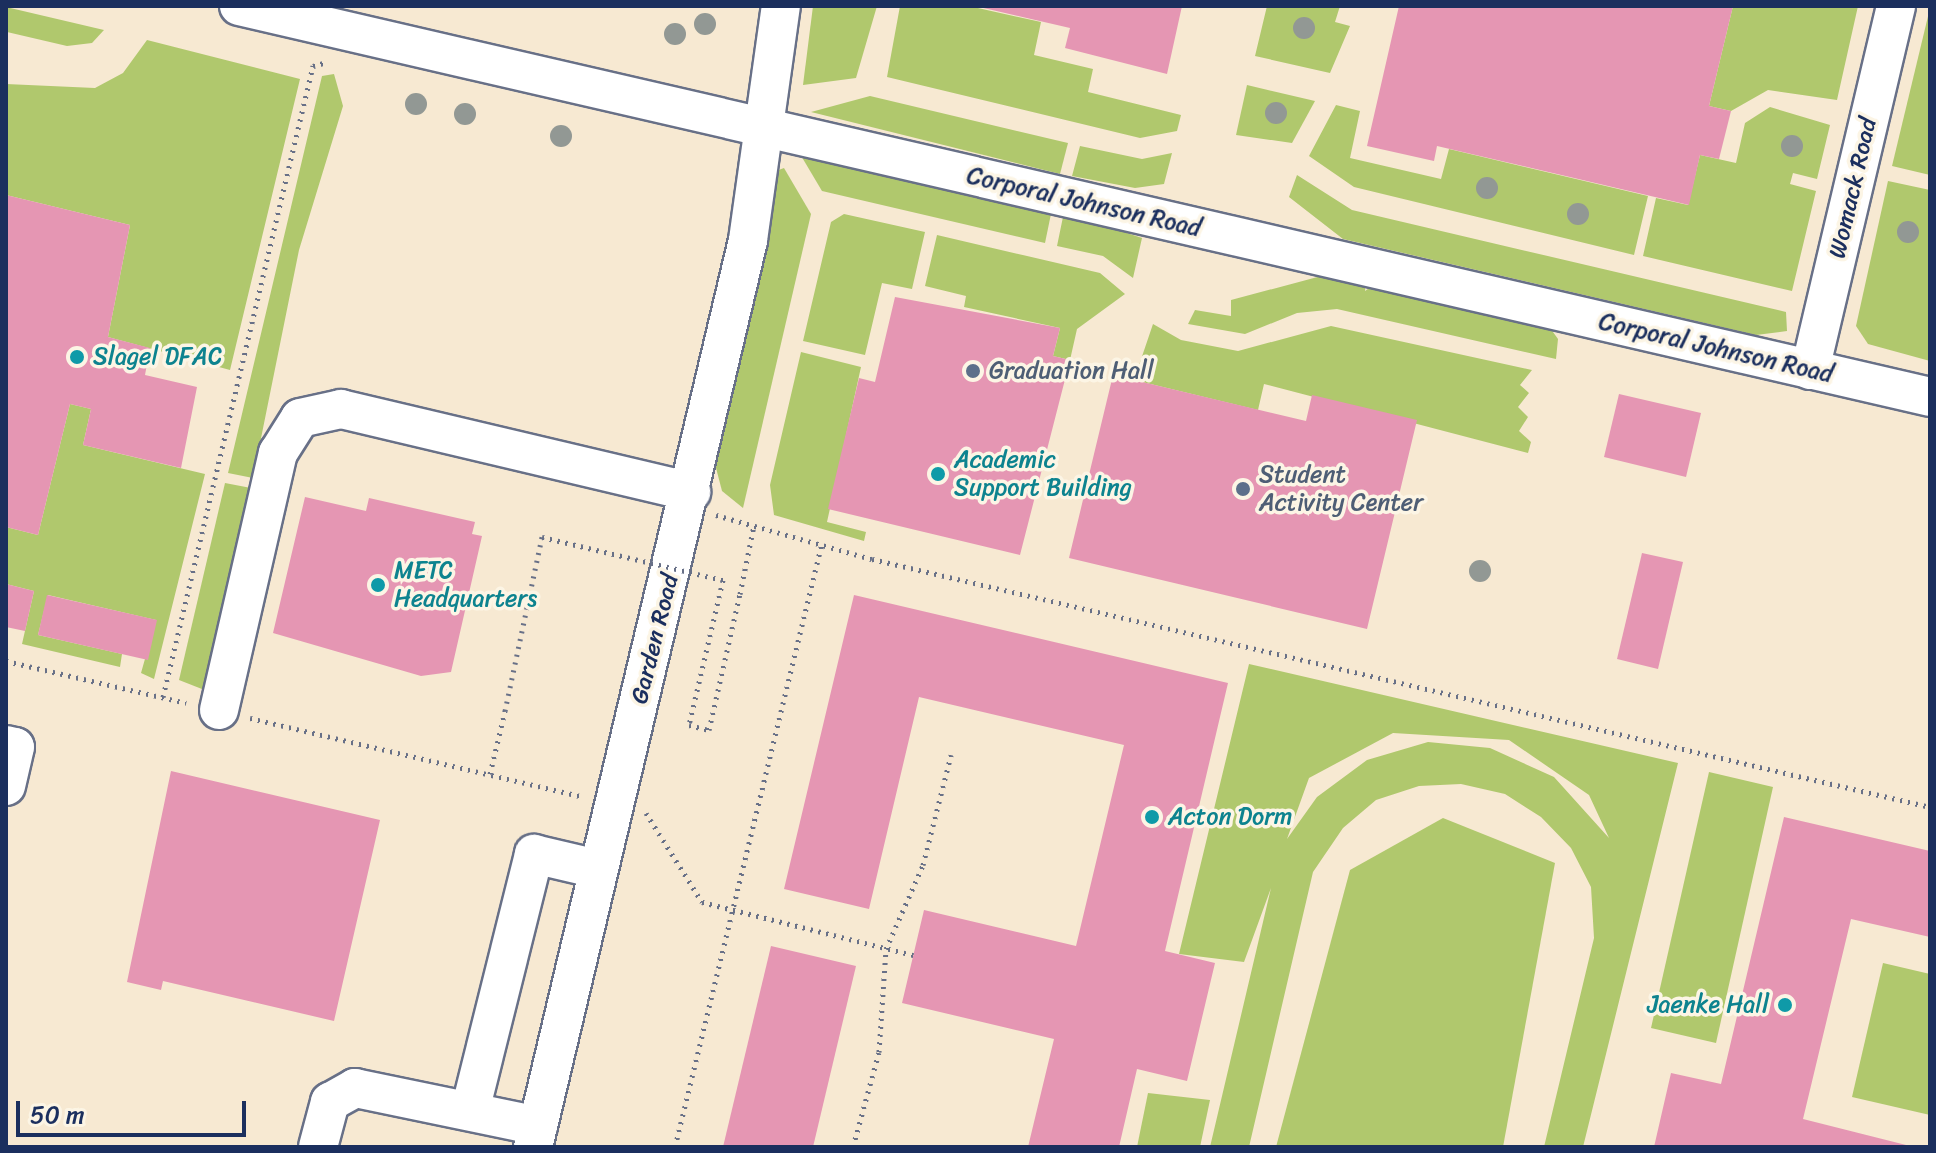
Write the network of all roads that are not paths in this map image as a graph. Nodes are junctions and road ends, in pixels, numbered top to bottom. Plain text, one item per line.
1 (239, 6) edge
2 (781, 6) edge
3 (1896, 6) edge
4 (371, 21) edge
5 (762, 127) junction
6 (1810, 370) junction
7 (1930, 397) edge
8 (689, 500) junction
9 (219, 710) road end
10 (6, 745) edge
11 (6, 786) edge
12 (598, 869) junction
13 (470, 1111) junction
14 (535, 1137) edge
15 (318, 1147) edge

1 - 4 street, Corporal Johnson Road
2 - 5 street, Garden Road
3 - 6 street, Womack Road
4 - 5 street, Corporal Johnson Road
5 - 6 street, Corporal Johnson Road
5 - 8 street, Garden Road
6 - 7 street, Corporal Johnson Road
8 - 9 street
8 - 12 street, Garden Road
10 - 11 street
12 - 13 street
12 - 14 street, Garden Road
13 - 14 street
13 - 15 street

